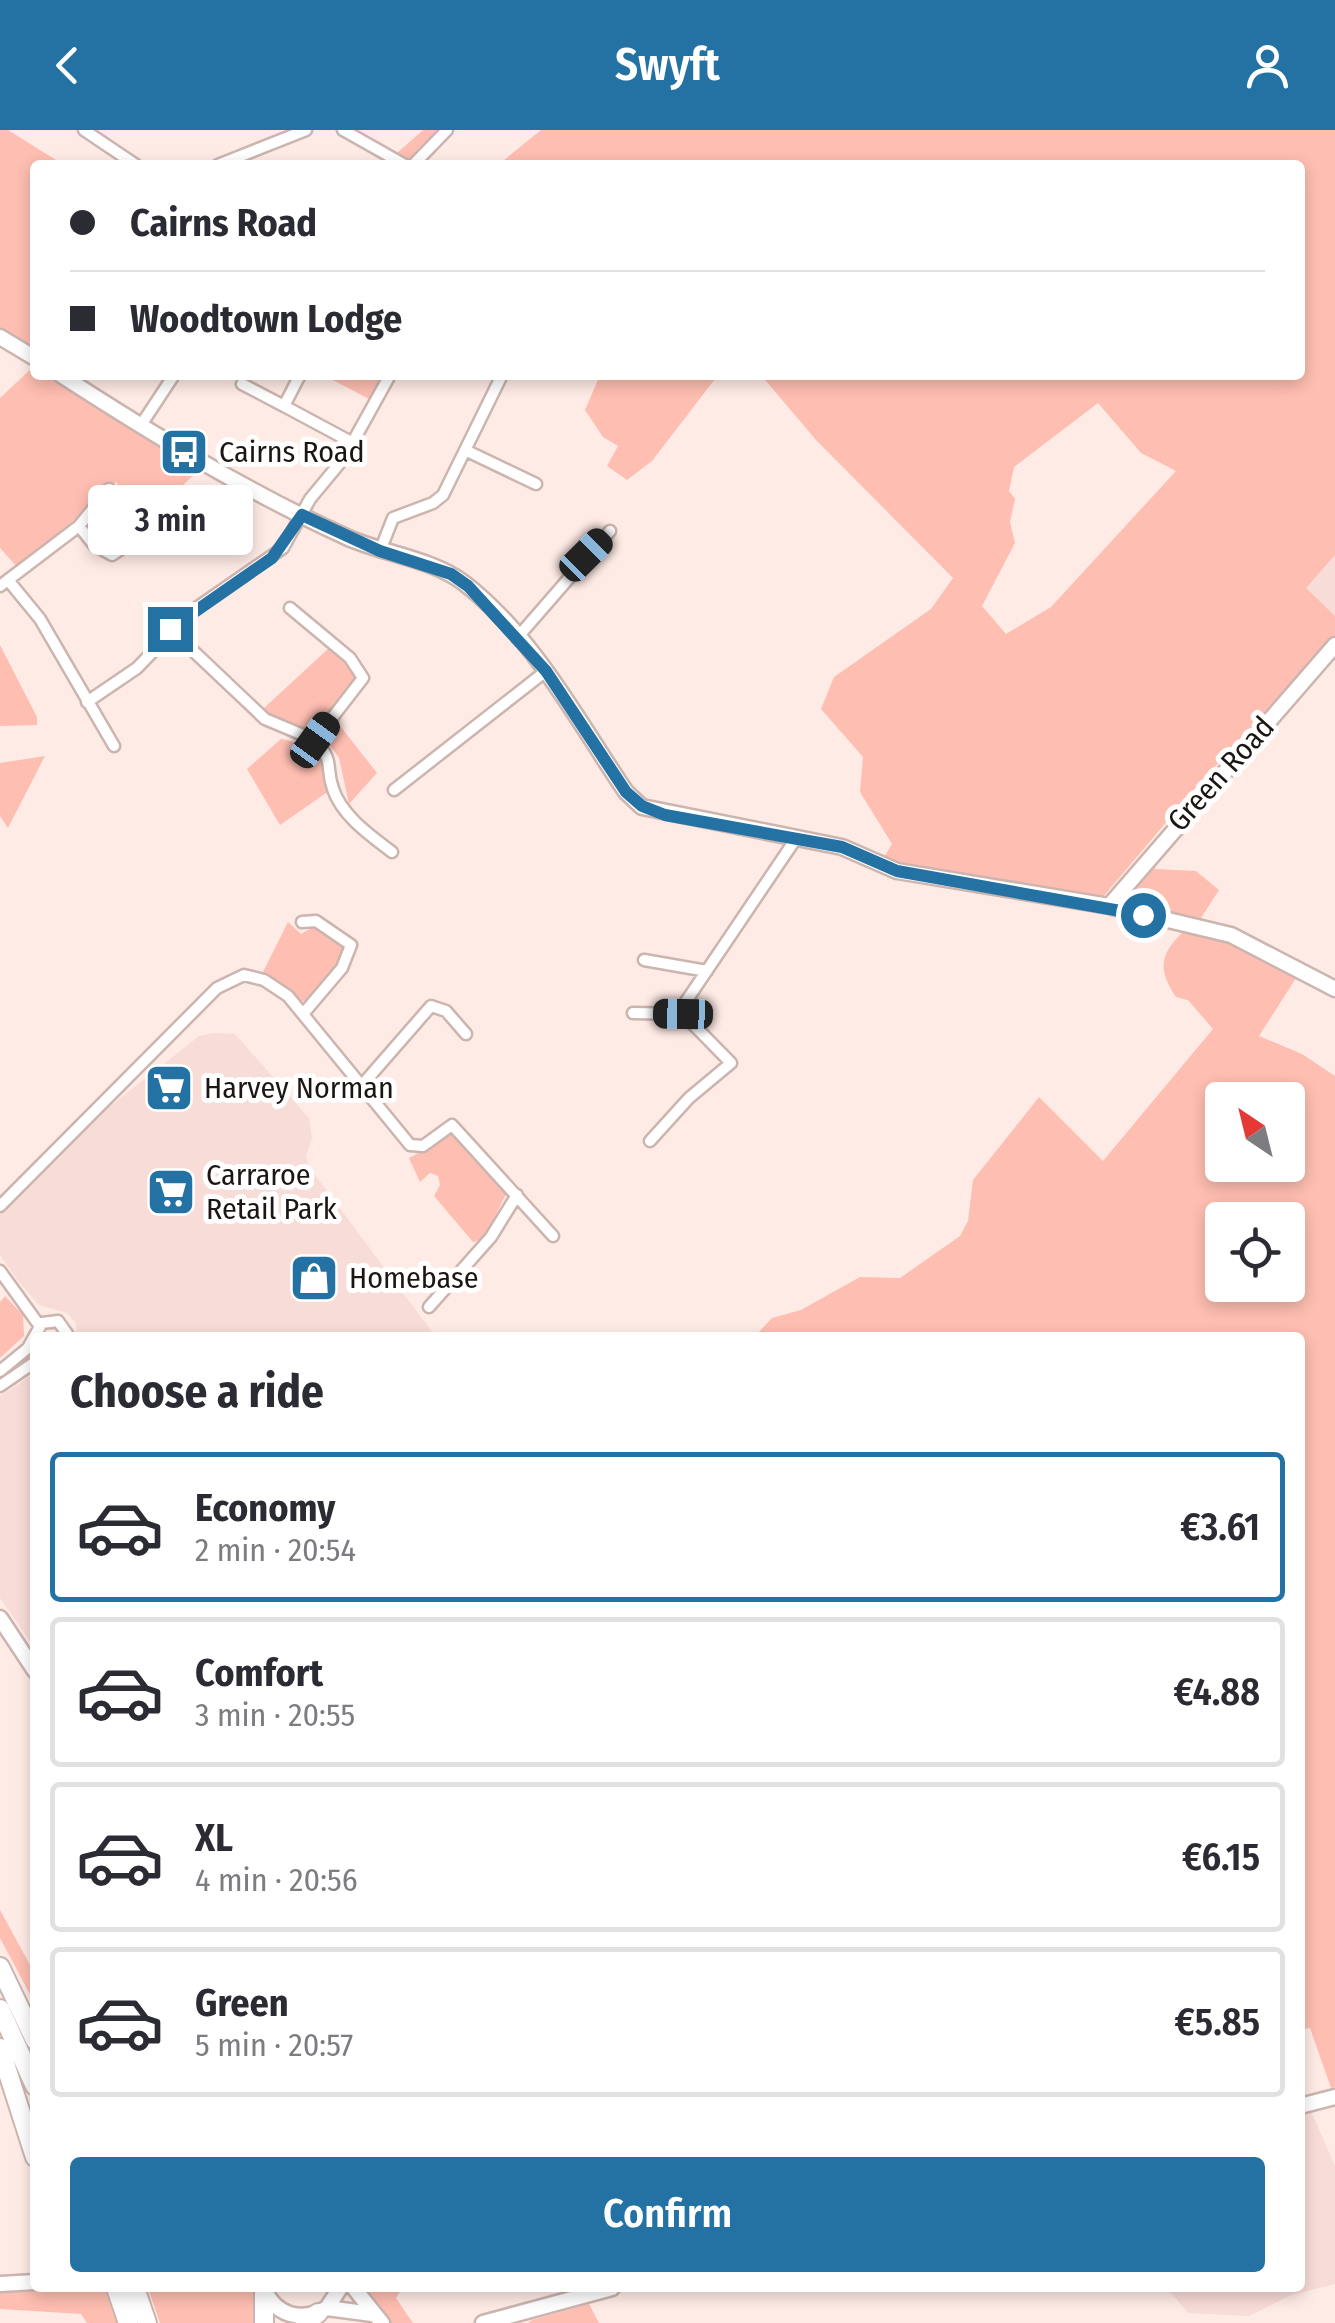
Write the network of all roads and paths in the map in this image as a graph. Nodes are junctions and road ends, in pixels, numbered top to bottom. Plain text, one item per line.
1 (84, 130) edge
2 (306, 130) edge
3 (344, 130) edge
4 (446, 130) edge
5 (129, 160) edge
6 (246, 160) edge
7 (396, 160) edge
8 (418, 160) edge
9 (0, 337) edge
10 (30, 355) edge
11 (69, 380) edge
12 (171, 380) edge
13 (297, 380) edge
14 (387, 380) edge
15 (500, 380) edge
16 (242, 384) dead end
17 (284, 406) junction
18 (142, 425) junction
19 (353, 443) junction
20 (467, 451) junction
21 (536, 484) dead end
22 (110, 489) dead end
23 (178, 500) dead end
24 (302, 515) junction
25 (78, 526) junction
26 (610, 531) dead end
27 (380, 551) junction
28 (4, 583) edge
29 (290, 608) dead end
30 (170, 629) junction
31 (517, 638) junction
32 (1335, 646) edge
33 (546, 671) junction
34 (87, 702) junction
35 (315, 740) junction
36 (114, 746) dead end
37 (394, 790) dead end
38 (798, 837) junction
39 (392, 852) dead end
40 (1109, 906) junction
41 (302, 922) dead end
42 (644, 960) dead end
43 (707, 971) junction
44 (1335, 988) edge
45 (633, 1013) dead end
46 (303, 1014) junction
47 (683, 1014) junction
48 (466, 1034) dead end
49 (362, 1084) junction
50 (650, 1141) dead end
51 (516, 1195) junction
52 (0, 1206) edge
53 (553, 1236) dead end
54 (0, 1271) edge
55 (429, 1307) dead end
56 (39, 1324) junction
57 (37, 1332) edge
58 (66, 1332) edge
59 (30, 1347) edge
60 (30, 1365) edge
61 (0, 1371) edge
62 (0, 1386) edge
63 (0, 1618) edge
64 (30, 1663) edge
65 (0, 1948) edge
66 (0, 1966) edge
67 (30, 2005) edge
68 (0, 2009) edge
69 (30, 2029) edge
70 (0, 2048) edge
71 (30, 2075) edge
72 (1335, 2096) edge
73 (1305, 2105) edge
74 (30, 2141) edge
75 (30, 2282) edge
76 (0, 2284) edge
77 (117, 2292) edge
78 (136, 2292) edge
79 (264, 2292) edge
80 (266, 2292) edge
81 (337, 2292) edge
82 (357, 2292) edge
83 (599, 2292) edge
84 (317, 2315) edge
85 (521, 2316) edge
86 (377, 2318) edge
87 (128, 2323) edge
88 (148, 2323) edge
89 (264, 2323) edge
90 (483, 2323) edge

1 - 5 street
2 - 6 street
3 - 7 street
4 - 8 street
9 - 10 street
11 - 18 street
12 - 18 street
13 - 17 street
14 - 19 street
15 - 20 street
16 - 17 street
17 - 19 street
18 - 24 street
19 - 24 street
20 - 21 street
20 - 27 street
22 - 25 street
23 - 25 street
24 - 27 street
24 - 30 street
25 - 28 street
26 - 31 street
27 - 31 street
28 - 34 street
29 - 35 street
30 - 34 street
30 - 35 street
31 - 33 street
32 - 40 street, Green Road
33 - 37 street
33 - 38 street
34 - 36 street
35 - 39 street
38 - 40 street
38 - 43 street
40 - 44 street
41 - 46 street
42 - 43 street
43 - 47 street
45 - 47 street
46 - 49 street
46 - 52 street
47 - 50 street
48 - 49 street
49 - 51 street
51 - 53 street
51 - 55 street
54 - 56 street
56 - 57 street
56 - 58 street
59 - 61 street
60 - 62 street
63 - 64 street
65 - 67 highway
66 - 69 highway
68 - 71 highway
70 - 74 highway
72 - 73 street
75 - 76 street
77 - 87 highway
78 - 88 highway
79 - 89 highway
80 - 84 street
81 - 84 street
82 - 86 street
83 - 85 street
84 - 86 street
85 - 90 street

